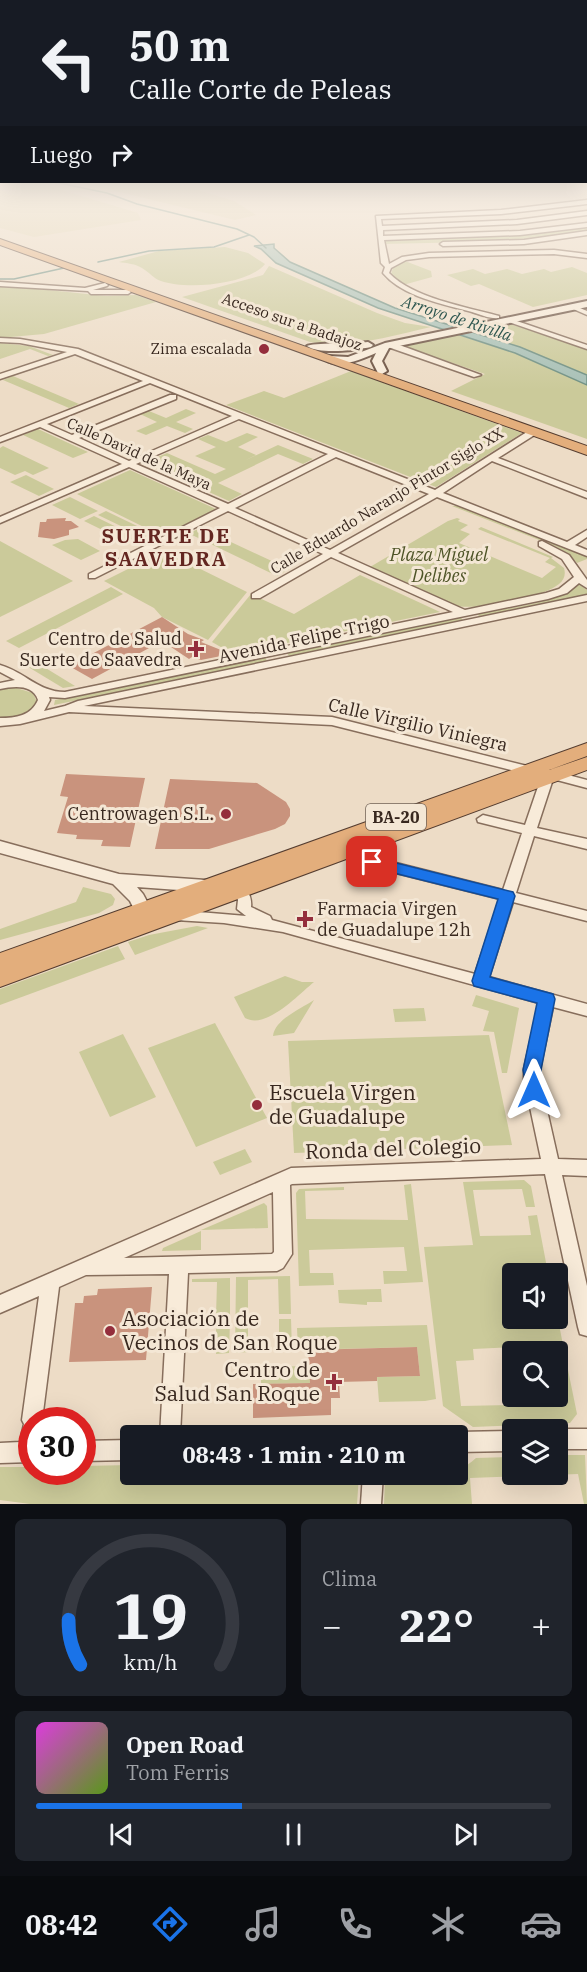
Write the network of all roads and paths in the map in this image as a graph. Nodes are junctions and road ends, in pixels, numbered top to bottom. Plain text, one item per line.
1 (20, 249) edge
2 (32, 249) edge
3 (382, 249) edge
4 (563, 249) edge
5 (573, 249) edge
6 (580, 249) edge
7 (576, 250) junction
8 (567, 253) junction
9 (587, 255) edge
10 (388, 267) junction
11 (131, 277) dead end
12 (110, 281) junction
13 (0, 284) edge
14 (423, 286) dead end
15 (72, 289) junction
16 (141, 289) junction
17 (407, 289) junction
18 (587, 299) edge
19 (587, 303) edge
20 (481, 304) dead end
21 (573, 306) junction
22 (477, 311) junction
23 (587, 314) edge
24 (497, 317) junction
25 (508, 320) junction
26 (464, 327) junction
27 (0, 340) edge
28 (368, 345) junction
29 (42, 346) junction
30 (312, 346) junction
31 (388, 346) junction
32 (587, 347) edge
33 (70, 353) junction
34 (340, 360) junction
35 (382, 371) junction
36 (477, 375) dead end
37 (0, 377) edge
38 (149, 381) junction
39 (139, 384) junction
40 (173, 398) junction
41 (233, 418) junction
42 (39, 424) junction
43 (536, 429) junction
44 (72, 438) junction
45 (0, 440) edge
46 (587, 444) edge
47 (587, 451) edge
48 (331, 456) junction
49 (491, 458) junction
50 (128, 464) junction
51 (587, 495) edge
52 (432, 496) junction
53 (228, 508) junction
54 (0, 520) edge
55 (587, 533) edge
56 (568, 545) junction
57 (587, 553) edge
58 (330, 554) junction
59 (587, 563) edge
60 (92, 576) dead end
61 (581, 578) edge
62 (256, 596) dead end
63 (587, 598) edge
64 (464, 613) junction
65 (472, 622) junction
66 (277, 657) junction
67 (0, 668) edge
68 (0, 686) edge
69 (35, 688) junction
70 (144, 690) junction
71 (68, 709) junction
72 (156, 714) junction
73 (30, 717) junction
74 (3, 724) edge
75 (587, 749) edge
76 (587, 763) edge
77 (542, 774) junction
78 (587, 784) edge
79 (483, 819) dead end
80 (530, 830) junction
81 (587, 844) edge
82 (0, 847) edge
83 (372, 862) dead end
84 (161, 882) junction
85 (206, 886) junction
86 (507, 896) junction
87 (131, 899) junction
88 (242, 899) junction
89 (171, 915) junction
90 (587, 916) edge
91 (224, 918) junction
92 (283, 927) junction
93 (0, 962) edge
94 (0, 978) edge
95 (480, 981) junction
96 (547, 999) junction
97 (587, 1010) edge
98 (553, 1167) junction
99 (587, 1168) edge
100 (281, 1181) junction
101 (141, 1242) junction
102 (146, 1265) junction
103 (180, 1265) junction
104 (81, 1269) junction
105 (50, 1282) junction
106 (583, 1291) edge
107 (0, 1304) edge
108 (587, 1327) edge
109 (34, 1407) edge
110 (171, 1425) edge
111 (568, 1439) edge
112 (587, 1439) edge
113 (502, 1441) edge
114 (468, 1442) edge
115 (120, 1450) edge
116 (96, 1451) edge
117 (18, 1452) edge
118 (0, 1453) edge
119 (372, 1485) edge
120 (371, 1504) edge

1 - 12 highway, Acceso sur a Badajoz
2 - 12 highway, Acceso sur a Badajoz
3 - 10 street
4 - 8 street
5 - 7 street
6 - 7 street
7 - 9 street
8 - 9 street
8 - 10 street
10 - 17 street
11 - 12 highway
12 - 15 street
12 - 16 highway, Acceso sur a Badajoz
12 - 16 highway
13 - 15 street
14 - 17 street
15 - 16 street
16 - 30 highway, Acceso sur a Badajoz
16 - 34 highway, Acceso sur a Badajoz
17 - 22 street
18 - 24 main road
19 - 21 main road
20 - 22 street
21 - 23 street
21 - 25 main road
22 - 24 street
24 - 26 main road
25 - 26 main road
25 - 32 street
26 - 28 main road
26 - 31 main road
27 - 29 street
28 - 30 main road
28 - 34 main road
29 - 33 street
29 - 33 street
30 - 34 highway, Acceso sur a Badajoz
31 - 34 main road
31 - 35 main road
31 - 36 street
33 - 37 street
33 - 38 street
33 - 39 street
34 - 35 highway, Acceso sur a Badajoz
34 - 43 highway, Acceso sur a Badajoz
35 - 43 highway, Acceso sur a Badajoz
38 - 39 street
38 - 41 street
39 - 40 street
39 - 42 street
40 - 41 street
40 - 44 street
41 - 48 street
41 - 48 street
41 - 50 street
42 - 44 street, Calle David de la Maya
42 - 45 street
43 - 46 highway
43 - 47 highway
43 - 49 street, Calle Eduardo Naranjo Pintor Siglo XX
44 - 50 street, Calle David de la Maya
48 - 52 street
48 - 52 street
48 - 53 street
49 - 51 street
49 - 52 street, Calle Eduardo Naranjo Pintor Siglo XX
50 - 53 street, Calle David de la Maya
50 - 54 street
52 - 56 street
52 - 58 street, Calle Eduardo Naranjo Pintor Siglo XX
52 - 61 street
53 - 58 street, Calle David de la Maya
53 - 60 street
55 - 56 street
56 - 57 street
58 - 62 street, Calle Eduardo Naranjo Pintor Siglo XX
58 - 64 street, Calle David de la Maya
59 - 61 street, Avenida Felipe Trigo
61 - 64 street, Avenida Felipe Trigo
63 - 65 street, Avenida Felipe Trigo
64 - 65 street
64 - 66 street, Avenida Felipe Trigo
65 - 66 street, Avenida Felipe Trigo
66 - 69 street, Avenida Felipe Trigo
66 - 70 street, Avenida Felipe Trigo
67 - 69 street
68 - 69 street, Avenida Felipe Trigo
69 - 73 street
70 - 71 street, Avenida Felipe Trigo
70 - 72 street
71 - 72 street, Calle Virgilio Viniegra
71 - 73 street, Avenida Felipe Trigo
72 - 77 street, Calle Virgilio Viniegra
73 - 74 street, Avenida Felipe Trigo
75 - 77 highway, BA-20
76 - 77 highway, BA-20
77 - 78 street, Calle Virgilio Viniegra
77 - 80 street
77 - 85 highway, BA-20
77 - 88 highway, BA-20
79 - 80 street
80 - 81 street
80 - 86 street
82 - 87 street
83 - 86 street
84 - 85 street
84 - 87 street
84 - 87 street
85 - 87 highway, BA-20
85 - 88 highway
86 - 90 street
86 - 95 street
87 - 89 highway
87 - 93 highway, BA-20
88 - 89 highway, BA-20
88 - 91 street
88 - 92 street
89 - 91 street
89 - 94 highway, BA-20
91 - 92 street
92 - 95 street
95 - 96 street
96 - 97 street
96 - 98 street
98 - 99 street, Ronda del Colegio
98 - 100 street, Ronda del Colegio
98 - 106 street
100 - 101 street, Ronda del Colegio
100 - 103 street
101 - 102 street
101 - 104 street, Ronda del Colegio
102 - 103 street
102 - 104 street
103 - 110 street
104 - 105 street, Ronda del Colegio
105 - 107 street, Ronda del Colegio
105 - 109 street
106 - 108 street
111 - 112 street
113 - 114 street
115 - 116 street
117 - 118 street
119 - 120 street

